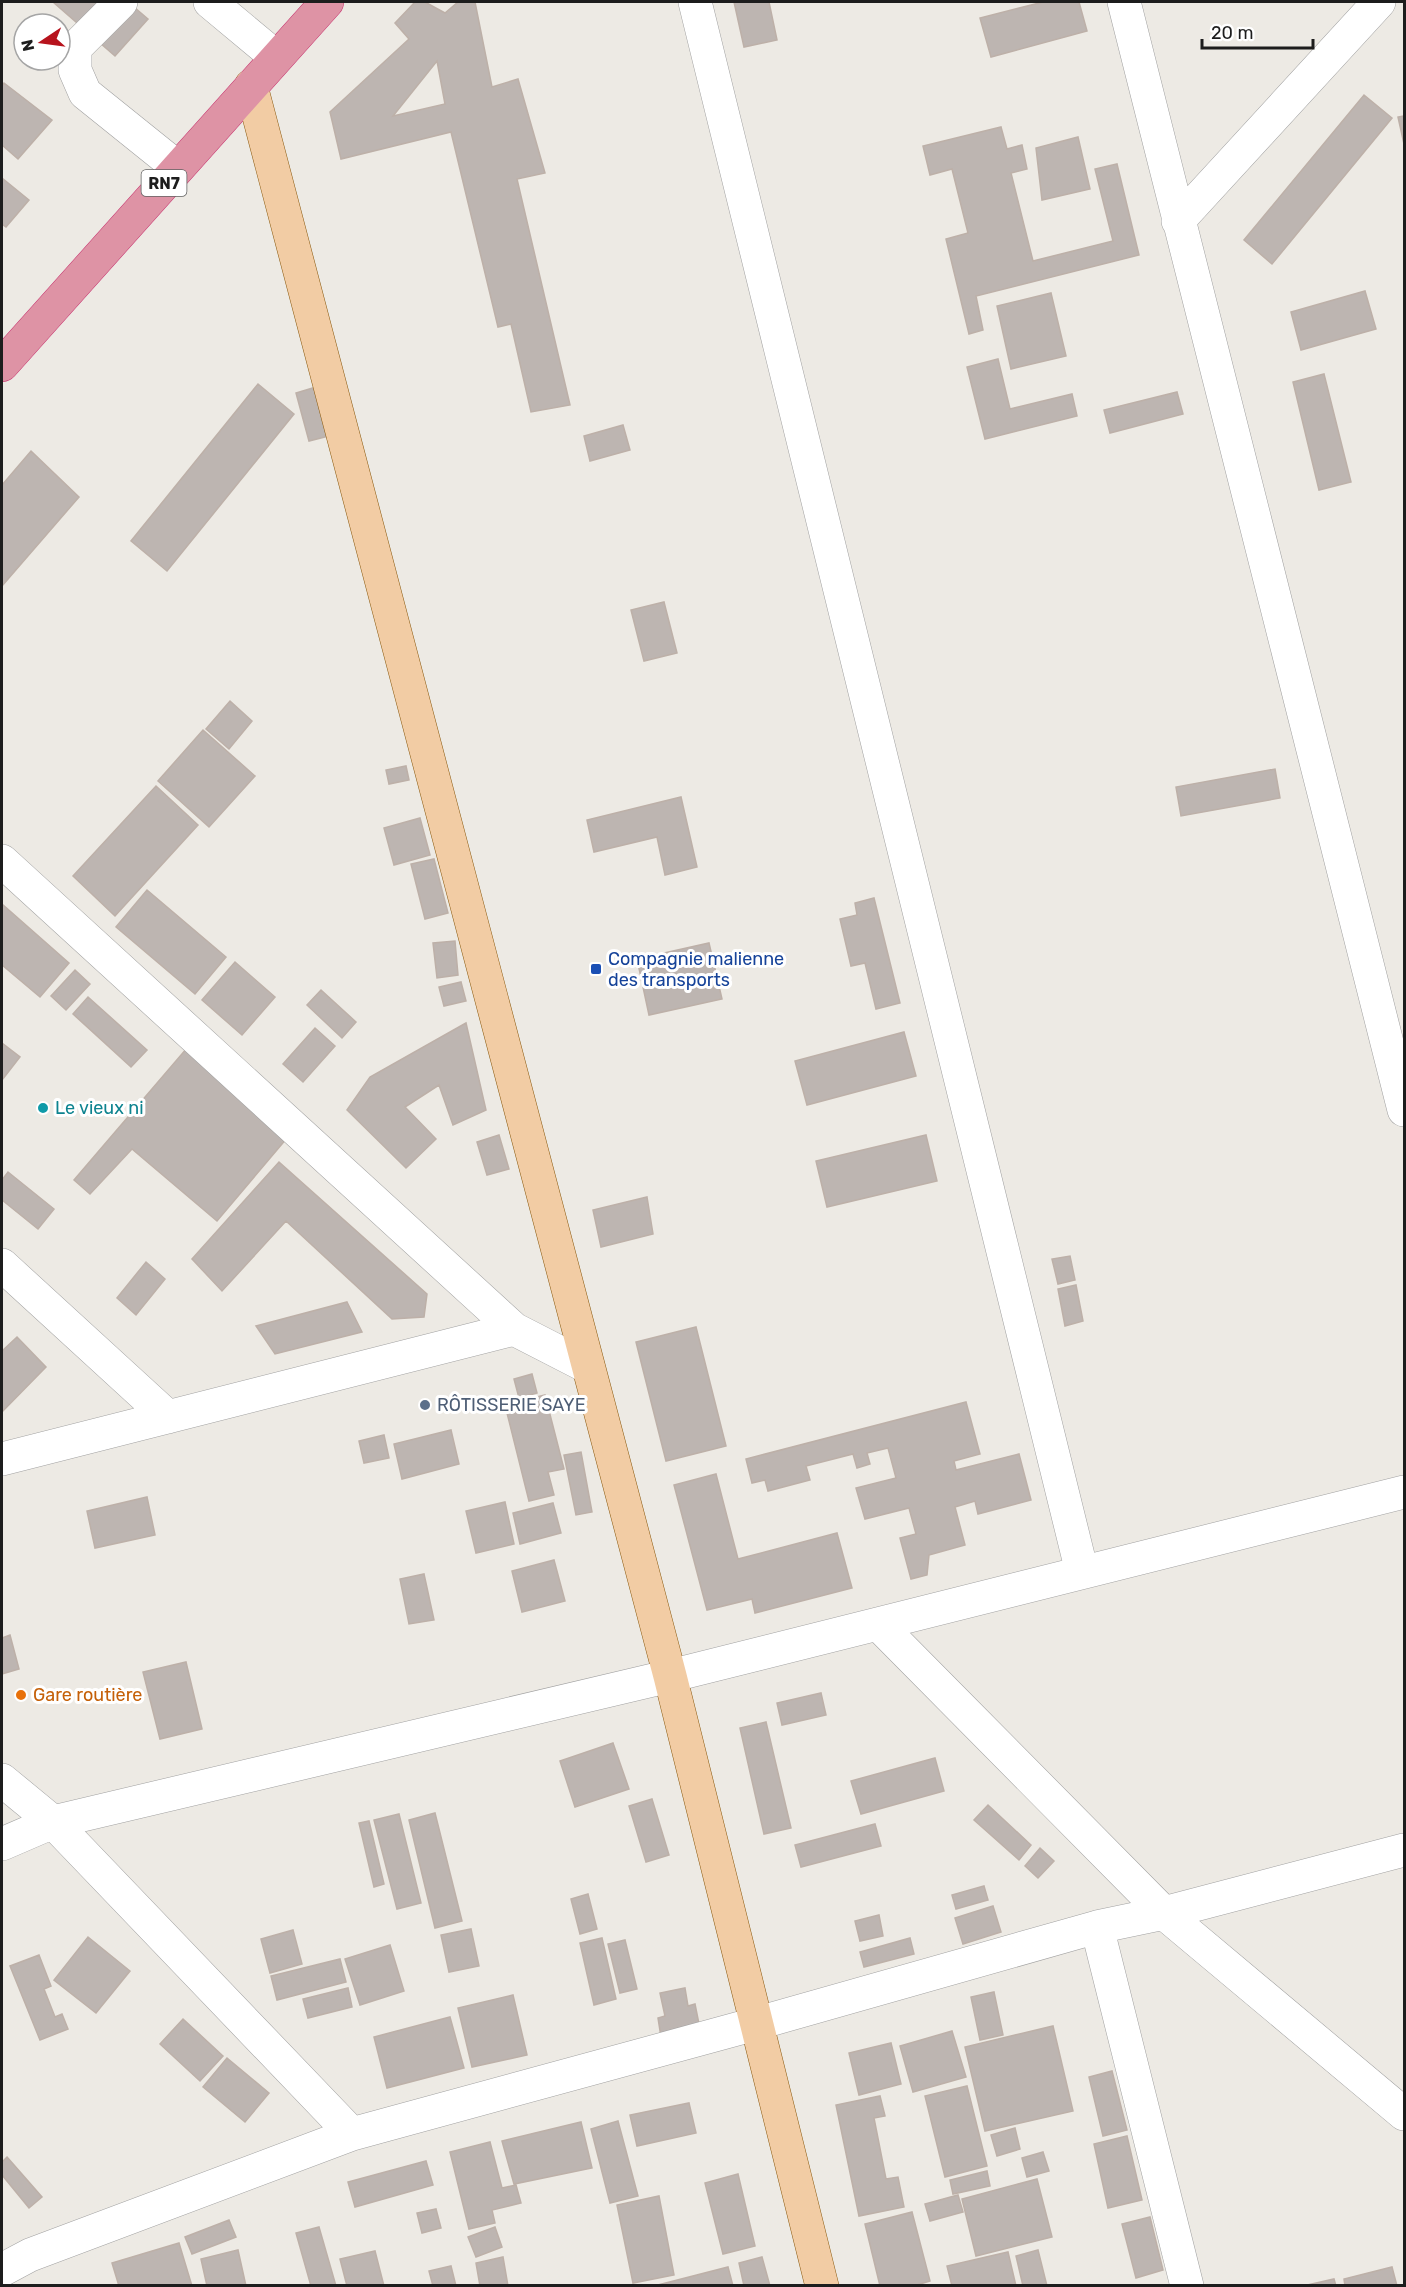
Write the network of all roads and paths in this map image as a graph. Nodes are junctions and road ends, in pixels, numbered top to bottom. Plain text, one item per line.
1 (121, 2) edge
2 (210, 2) edge
3 (327, 2) edge
4 (695, 2) edge
5 (1124, 2) edge
6 (1379, 2) edge
7 (276, 57) junction
8 (251, 86) junction
9 (177, 167) junction
10 (1178, 221) junction
11 (2, 364) edge
12 (2, 861) edge
13 (1403, 1100) edge
14 (2, 1265) edge
15 (514, 1329) junction
16 (588, 1367) junction
17 (168, 1417) junction
18 (2, 1459) edge
19 (1404, 1492) edge
20 (1082, 1572) junction
21 (878, 1624) junction
22 (670, 1676) junction
23 (2, 1780) edge
24 (53, 1822) junction
25 (2, 1844) edge
26 (1404, 1850) edge
27 (1164, 1913) junction
28 (1097, 1927) junction
29 (755, 2024) junction
30 (1404, 2114) edge
31 (352, 2134) junction
32 (2, 2270) edge
33 (822, 2286) edge
34 (1187, 2286) edge

1 - 9 street
2 - 7 street
3 - 7 highway, RN7
4 - 20 street
5 - 10 street
6 - 10 street
7 - 8 highway, RN7
8 - 9 highway, RN7
8 - 16 main road
9 - 11 highway, RN7
10 - 13 street
12 - 15 street
14 - 17 street
15 - 16 street
15 - 17 street
16 - 22 main road
17 - 18 street
19 - 20 street
20 - 21 street
21 - 22 street
21 - 27 street
22 - 24 street
22 - 29 main road
23 - 24 street
24 - 25 street
24 - 31 street
26 - 27 street
27 - 28 street
27 - 30 street
28 - 29 street
28 - 34 street
29 - 31 street
29 - 33 main road
31 - 32 street

